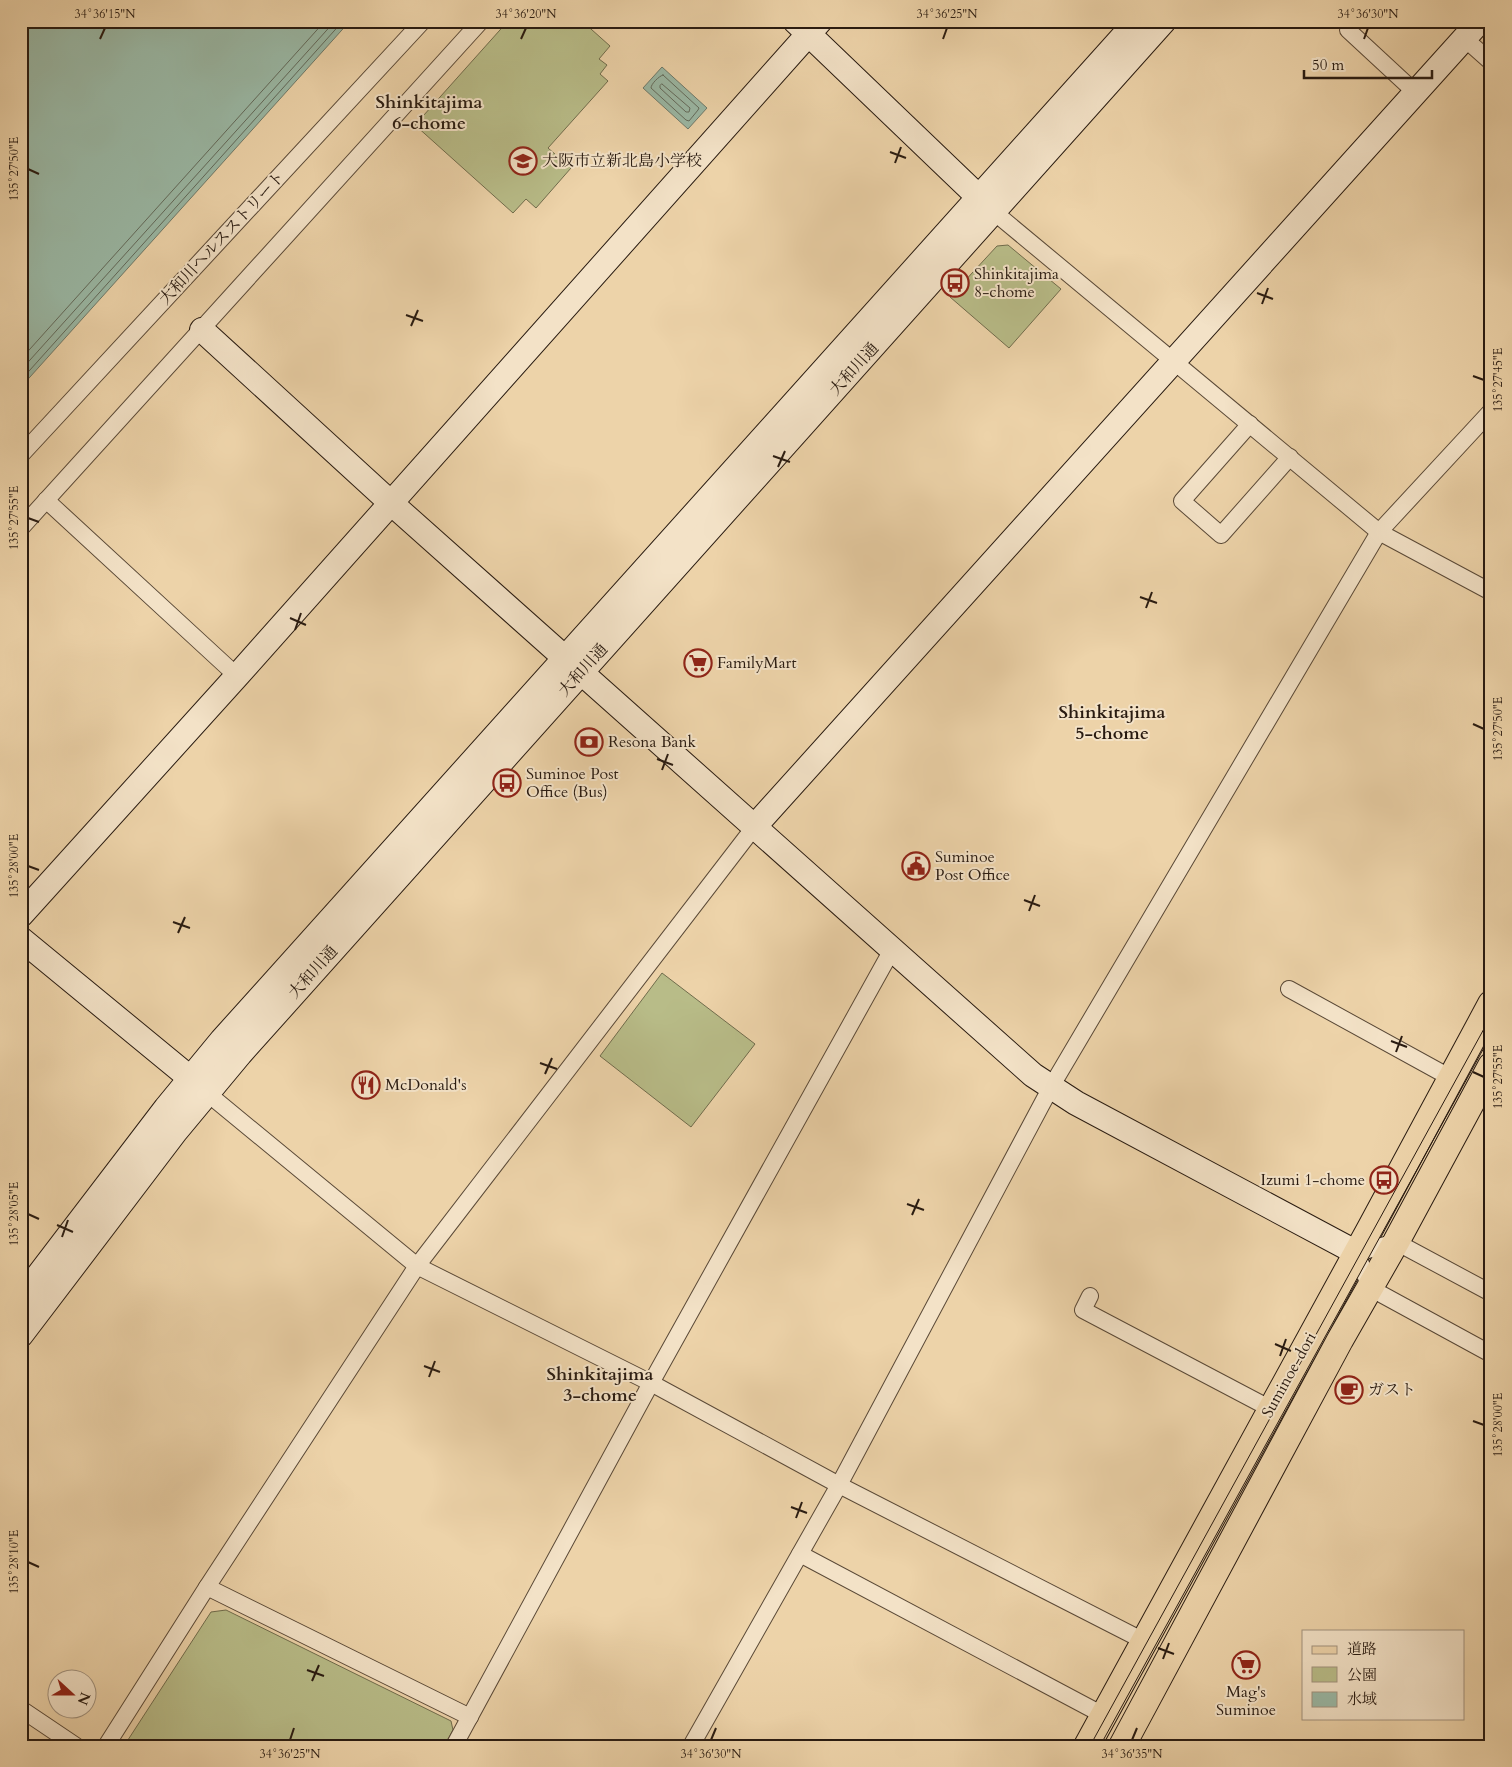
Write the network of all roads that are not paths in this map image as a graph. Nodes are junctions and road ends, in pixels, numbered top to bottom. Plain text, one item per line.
1 (422, 21) edge
2 (481, 21) edge
3 (1137, 21) edge
4 (1164, 21) edge
5 (808, 26) edge
6 (1348, 30) dead end
7 (1472, 30) edge
8 (1491, 62) edge
9 (1416, 93) junction
10 (986, 204) junction
11 (202, 330) junction
12 (1174, 360) junction
13 (1491, 411) edge
14 (1250, 424) junction
15 (21, 455) edge
16 (1290, 457) junction
17 (46, 500) junction
18 (391, 503) junction
19 (21, 528) edge
20 (1379, 532) junction
21 (1491, 592) edge
22 (574, 665) junction
23 (237, 676) junction
24 (755, 826) junction
25 (21, 915) edge
26 (21, 938) edge
27 (893, 948) junction
28 (1288, 989) dead end
29 (1491, 1004) edge
30 (1491, 1066) edge
31 (1451, 1078) junction
32 (198, 1085) junction
33 (1051, 1087) junction
34 (1396, 1242) junction
35 (1357, 1253) junction
36 (417, 1266) junction
37 (1370, 1288) junction
38 (1491, 1293) edge
39 (1090, 1296) dead end
40 (21, 1298) edge
41 (21, 1335) edge
42 (1491, 1354) edge
43 (651, 1383) junction
44 (1271, 1409) junction
45 (839, 1485) junction
46 (800, 1554) junction
47 (207, 1587) junction
48 (1144, 1641) junction
49 (21, 1709) edge
50 (1103, 1715) junction
51 (470, 1717) junction
52 (76, 1746) edge
53 (106, 1746) edge
54 (454, 1746) edge
55 (691, 1746) edge
56 (1087, 1746) edge
57 (1122, 1746) edge

1 - 15 street, 大和川ヘルスストリート
2 - 11 street
3 - 10 street, 大和川通
4 - 10 street, 大和川通
5 - 10 street
5 - 18 street
6 - 9 street
7 - 8 street
7 - 9 street
9 - 12 street
10 - 12 street
10 - 22 street, 大和川通
11 - 17 street
11 - 18 street
12 - 14 street
12 - 24 street
13 - 20 street
14 - 16 street
14 - 16 street
16 - 20 street
17 - 19 street
17 - 23 street
18 - 22 street
18 - 23 street
20 - 21 street
20 - 33 street
22 - 24 street
22 - 32 street, 大和川通
23 - 25 street
24 - 27 street
24 - 36 street
26 - 32 street
27 - 33 street
27 - 43 street
28 - 31 street
29 - 31 main road, Suminoe-dori
30 - 34 main road, Suminoe-dori
31 - 35 main road, Suminoe-dori
32 - 36 street
32 - 40 street, 大和川通
32 - 41 street, 大和川通
33 - 35 street
33 - 45 street
34 - 35 street
34 - 37 main road, Suminoe-dori
34 - 38 street
35 - 37 street
35 - 44 main road, Suminoe-dori
36 - 43 street
36 - 47 street
37 - 42 street
37 - 57 main road, Suminoe-dori
39 - 44 street
43 - 45 street
43 - 51 street
44 - 48 main road, Suminoe-dori
45 - 46 street
45 - 48 street
46 - 50 street
46 - 55 street
47 - 51 street
47 - 53 street
48 - 50 main road, Suminoe-dori
49 - 52 street
50 - 56 main road, Suminoe-dori
51 - 54 street

